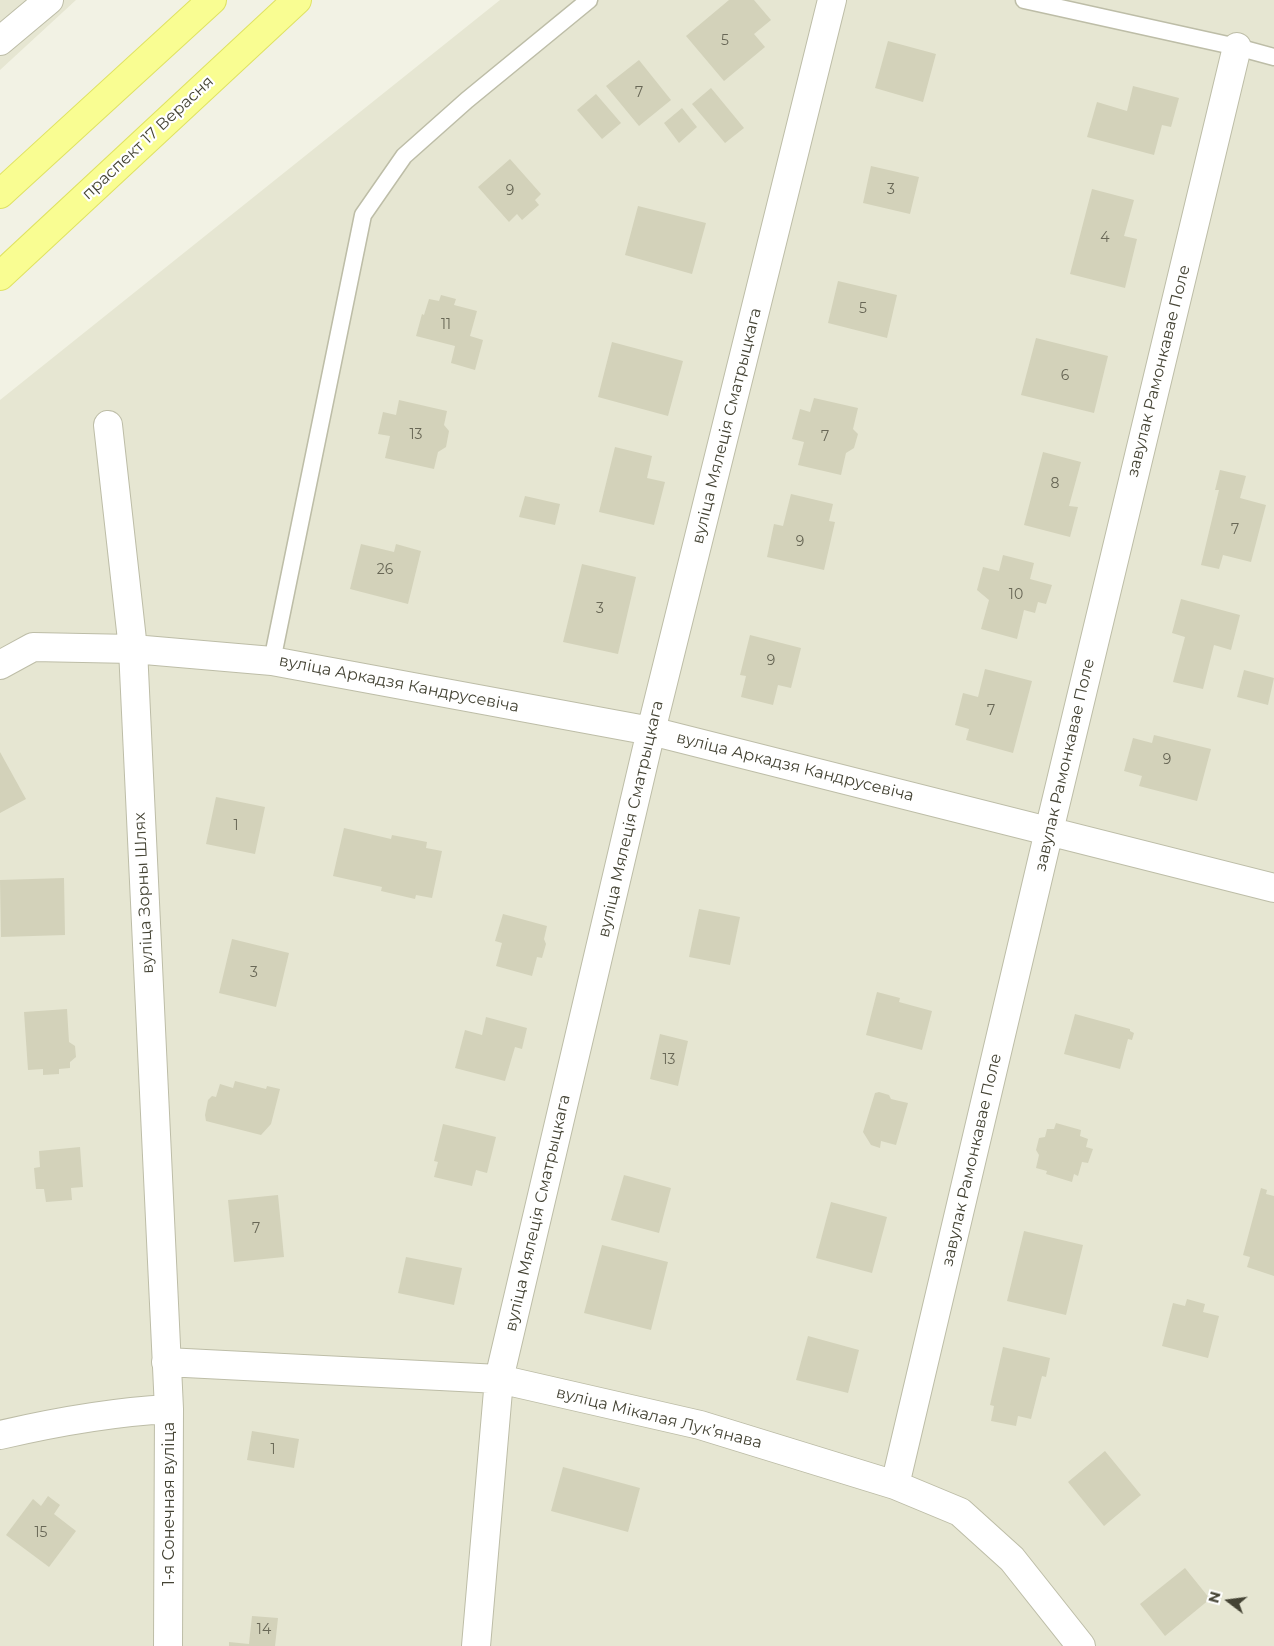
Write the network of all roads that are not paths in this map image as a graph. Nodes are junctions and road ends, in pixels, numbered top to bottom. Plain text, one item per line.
1 (49, 0) edge
2 (212, 0) edge
3 (297, 0) edge
4 (589, 0) edge
5 (832, 0) edge
6 (1024, 0) edge
7 (0, 41) edge
8 (1237, 46) junction
9 (1274, 57) edge
10 (0, 194) edge
11 (0, 276) edge
12 (108, 425) dead end
13 (133, 649) junction
14 (272, 661) junction
15 (0, 665) edge
16 (652, 731) junction
17 (1049, 831) junction
18 (1274, 888) edge
19 (166, 1362) junction
20 (498, 1379) junction
21 (169, 1409) junction
22 (0, 1435) edge
23 (896, 1485) junction
24 (168, 1646) edge
25 (476, 1646) edge
26 (1082, 1646) edge

1 - 7 street
2 - 10 main road
3 - 11 main road, праспект 17 Верасня
4 - 14 lane
5 - 16 street, вуліца Мялеція Сматрыцкага
6 - 8 lane
8 - 9 lane
8 - 17 street, завулак Рамонкавае Поле
12 - 13 street, вуліца Зорны Шлях
13 - 14 street, вуліца Аркадзя Кандрусевіча
13 - 15 street, вуліца Аркадзя Кандрусевіча
13 - 19 street, вуліца Зорны Шлях
14 - 16 street, вуліца Аркадзя Кандрусевіча
16 - 17 street, вуліца Аркадзя Кандрусевіча
16 - 20 street, вуліца Мялеція Сматрыцкага
17 - 18 street, вуліца Аркадзя Кандрусевіча
17 - 23 street, завулак Рамонкавае Поле
19 - 20 street, вуліца Мікалая Лукʼянава
19 - 21 street, 1-я Сонечная вуліца
20 - 23 street, вуліца Мікалая Лукʼянава
20 - 25 street, вуліца Мялеція Сматрыцкага
21 - 22 street
21 - 24 street, 1-я Сонечная вуліца
23 - 26 street, вуліца Мікалая Лукʼянава

